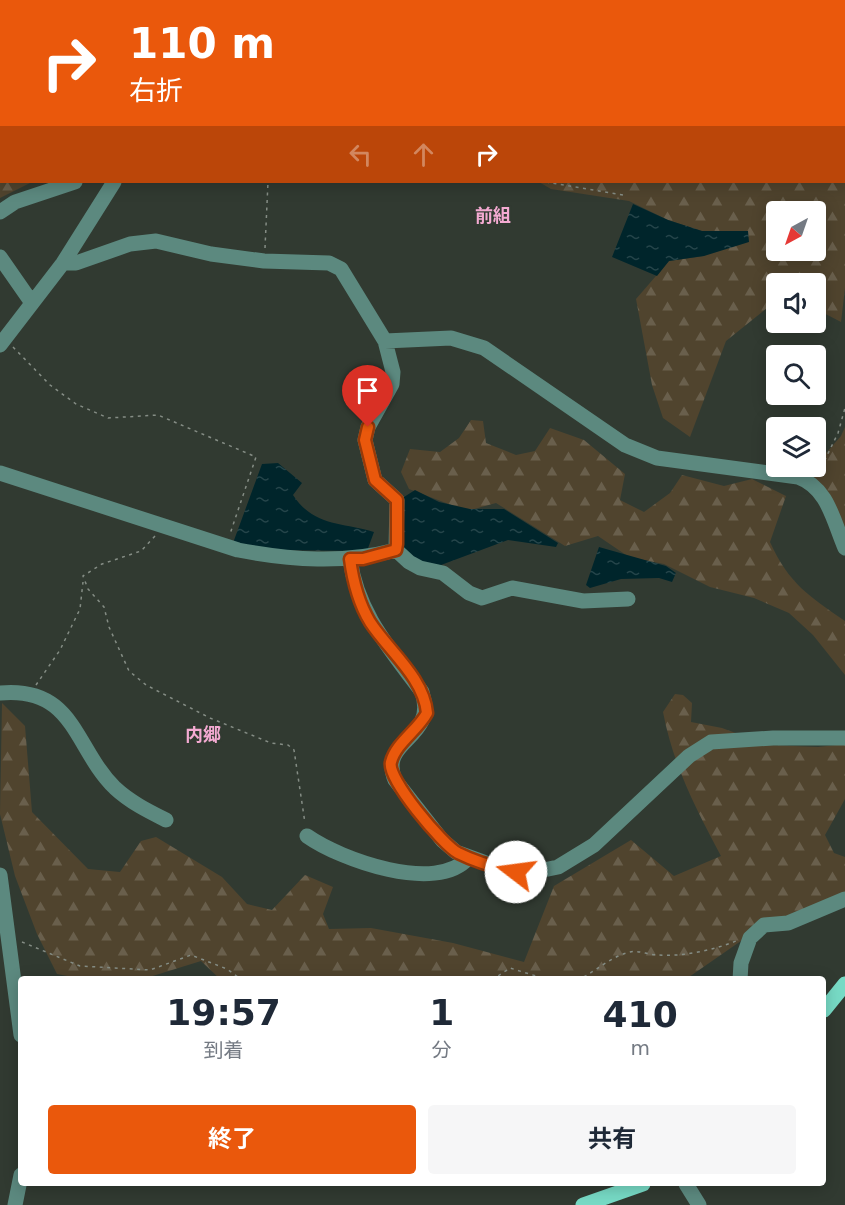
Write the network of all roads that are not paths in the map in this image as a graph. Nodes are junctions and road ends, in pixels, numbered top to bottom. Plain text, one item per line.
1 (72, 183) edge
2 (113, 183) edge
3 (0, 212) edge
4 (0, 257) edge
5 (63, 263) junction
6 (32, 303) junction
7 (2, 341) edge
8 (386, 341) junction
9 (0, 473) edge
10 (845, 548) edge
11 (396, 550) junction
12 (350, 559) junction
13 (628, 599) dead end
14 (0, 693) edge
15 (845, 738) edge
16 (166, 820) dead end
17 (307, 836) road end
18 (468, 858) junction
19 (0, 875) edge
20 (845, 899) edge
21 (741, 976) edge
22 (845, 984) edge
23 (826, 1008) edge
24 (18, 1012) edge
25 (19, 1186) edge
26 (638, 1186) edge
27 (687, 1186) edge
28 (15, 1205) edge
29 (582, 1205) edge
30 (699, 1205) edge

1 - 3 street
2 - 5 street
4 - 6 street
5 - 6 street
5 - 8 street
6 - 7 street
8 - 10 street
8 - 11 street
9 - 12 street
11 - 12 street
11 - 13 street
12 - 18 street
14 - 16 street
15 - 18 street
17 - 18 street
19 - 24 street
20 - 21 street
22 - 23 main road
25 - 28 street
26 - 29 main road
27 - 30 street

